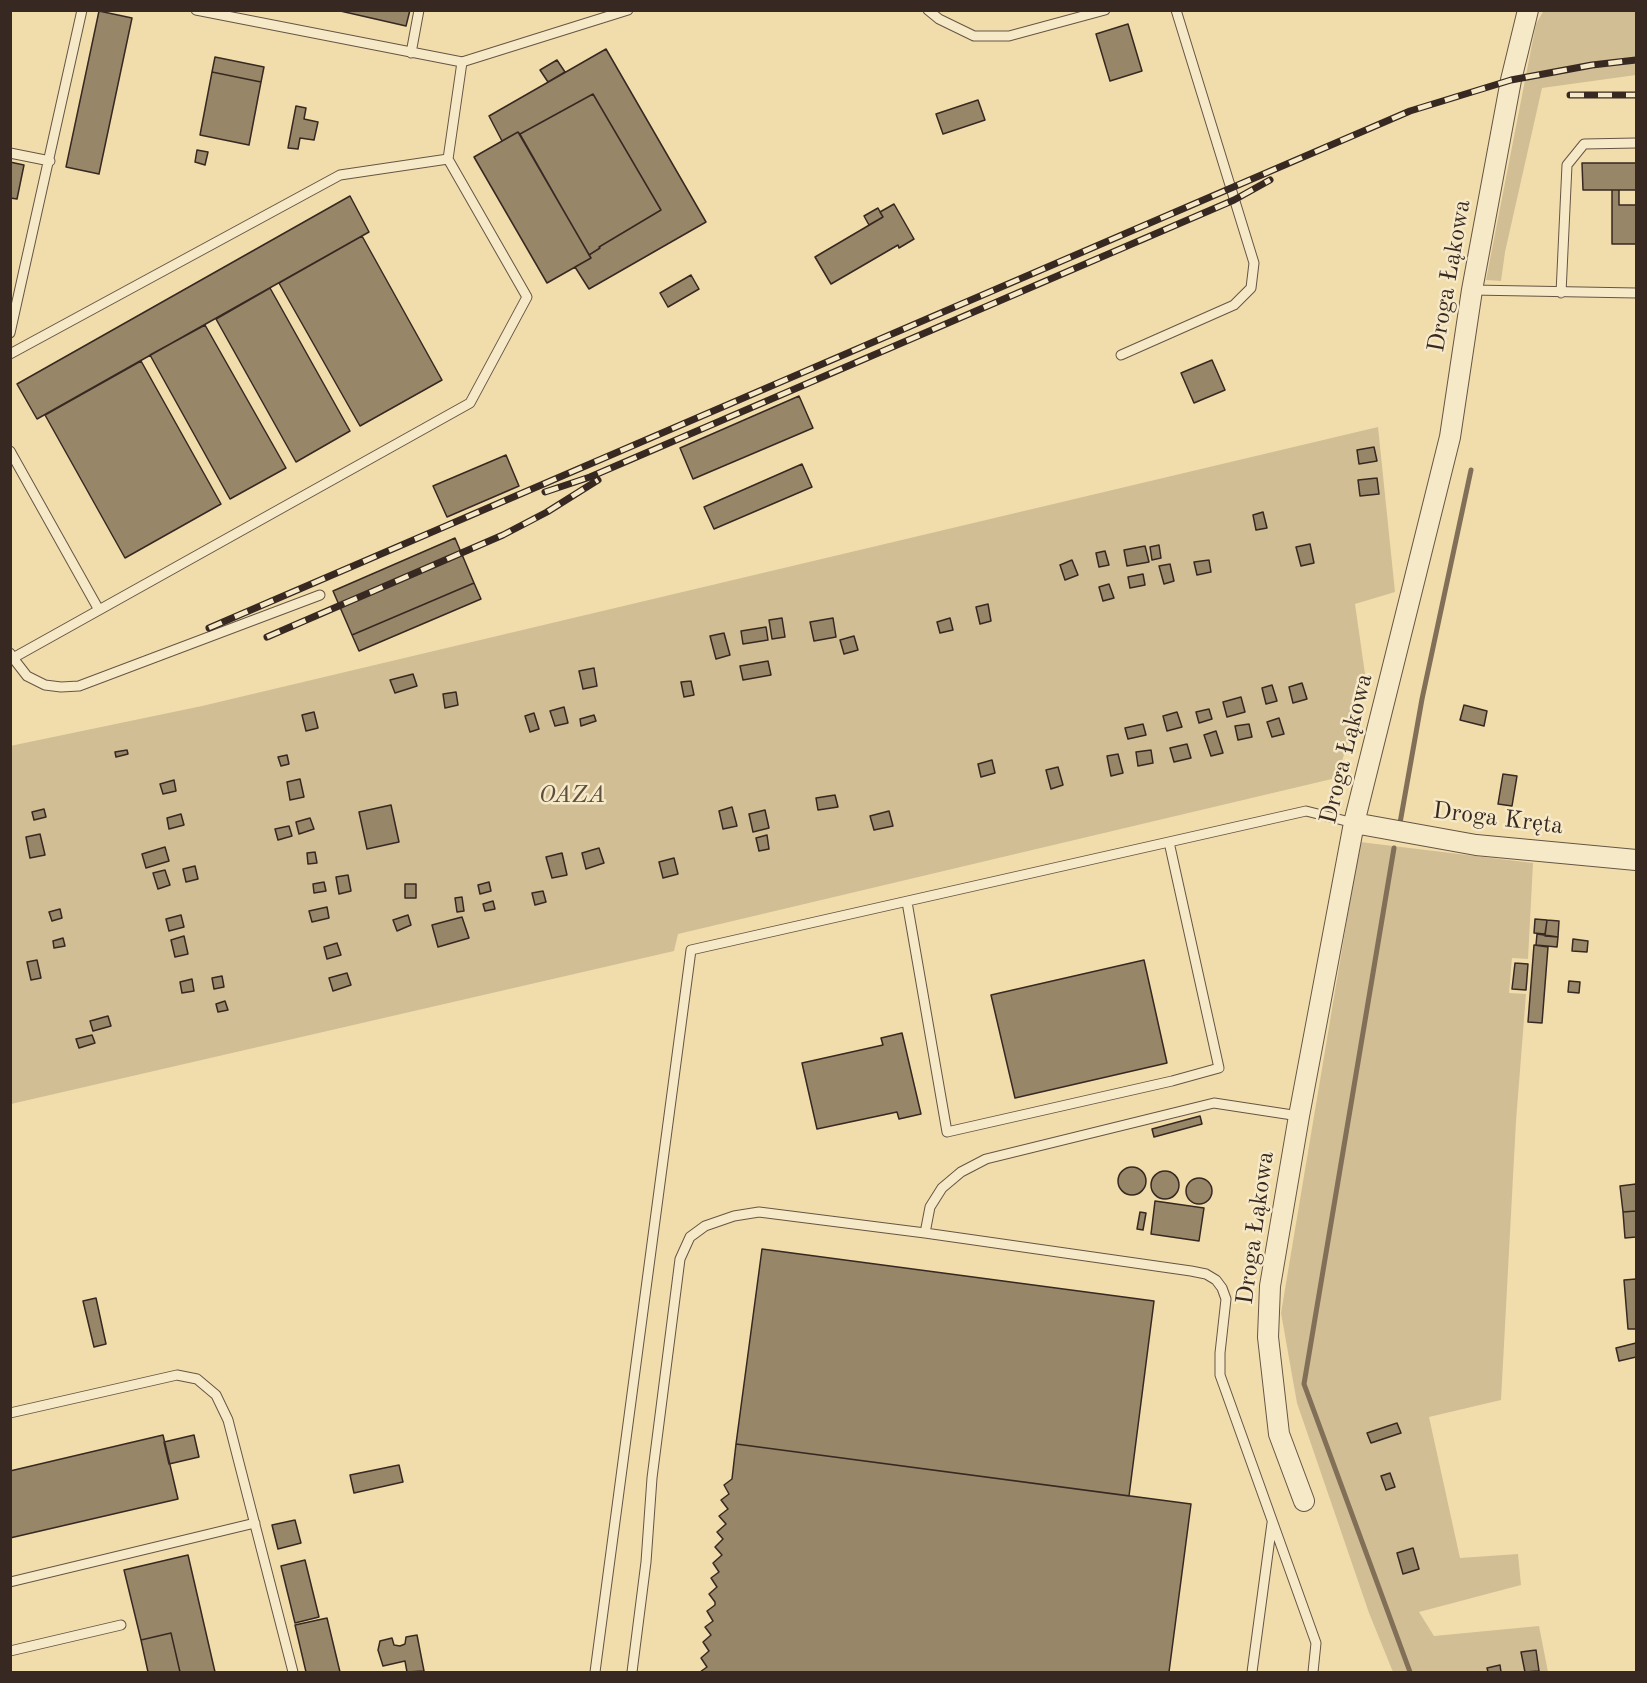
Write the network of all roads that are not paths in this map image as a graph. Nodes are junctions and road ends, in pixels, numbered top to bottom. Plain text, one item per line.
1 (82, 10) edge
2 (196, 10) edge
3 (419, 10) edge
4 (628, 10) edge
5 (928, 10) edge
6 (1105, 10) edge
7 (1176, 10) edge
8 (1527, 10) edge
9 (411, 53) junction
10 (462, 62) junction
11 (1636, 143) edge
12 (10, 153) edge
13 (448, 159) junction
14 (50, 161) junction
15 (1472, 290) junction
16 (1561, 293) junction
17 (1636, 293) edge
18 (10, 333) edge
19 (10, 354) edge
20 (1121, 355) dead end
21 (10, 451) edge
22 (320, 595) dead end
23 (99, 610) junction
24 (12, 655) edge
25 (1353, 823) junction
26 (1169, 842) junction
27 (1636, 860) edge
28 (907, 902) junction
29 (1299, 1116) junction
30 (925, 1233) junction
31 (10, 1413) edge
32 (1304, 1501) dead end
33 (1272, 1521) junction
34 (255, 1523) junction
35 (10, 1582) edge
36 (122, 1625) dead end
37 (10, 1651) edge
38 (293, 1672) edge
39 (595, 1672) edge
40 (632, 1672) edge
41 (1252, 1672) edge
42 (1313, 1672) edge

1 - 14 lane
2 - 9 lane
3 - 9 lane
4 - 10 lane
5 - 6 lane
7 - 20 lane
8 - 15 street, Droga Łąkowa
9 - 10 lane
10 - 13 lane
11 - 16 lane
12 - 14 lane
13 - 19 lane
13 - 23 lane
14 - 18 lane
15 - 16 lane
15 - 25 street, Droga Łąkowa
16 - 17 lane
21 - 23 lane
22 - 24 lane
23 - 24 lane
25 - 26 lane
25 - 27 street, Droga Kręta
25 - 29 street, Droga Łąkowa
26 - 28 lane
26 - 28 lane
28 - 39 lane
29 - 30 lane
29 - 32 street, Droga Łąkowa
30 - 33 lane
30 - 40 lane
31 - 34 lane
33 - 41 lane
33 - 42 lane
34 - 35 lane
34 - 38 lane
36 - 37 lane

